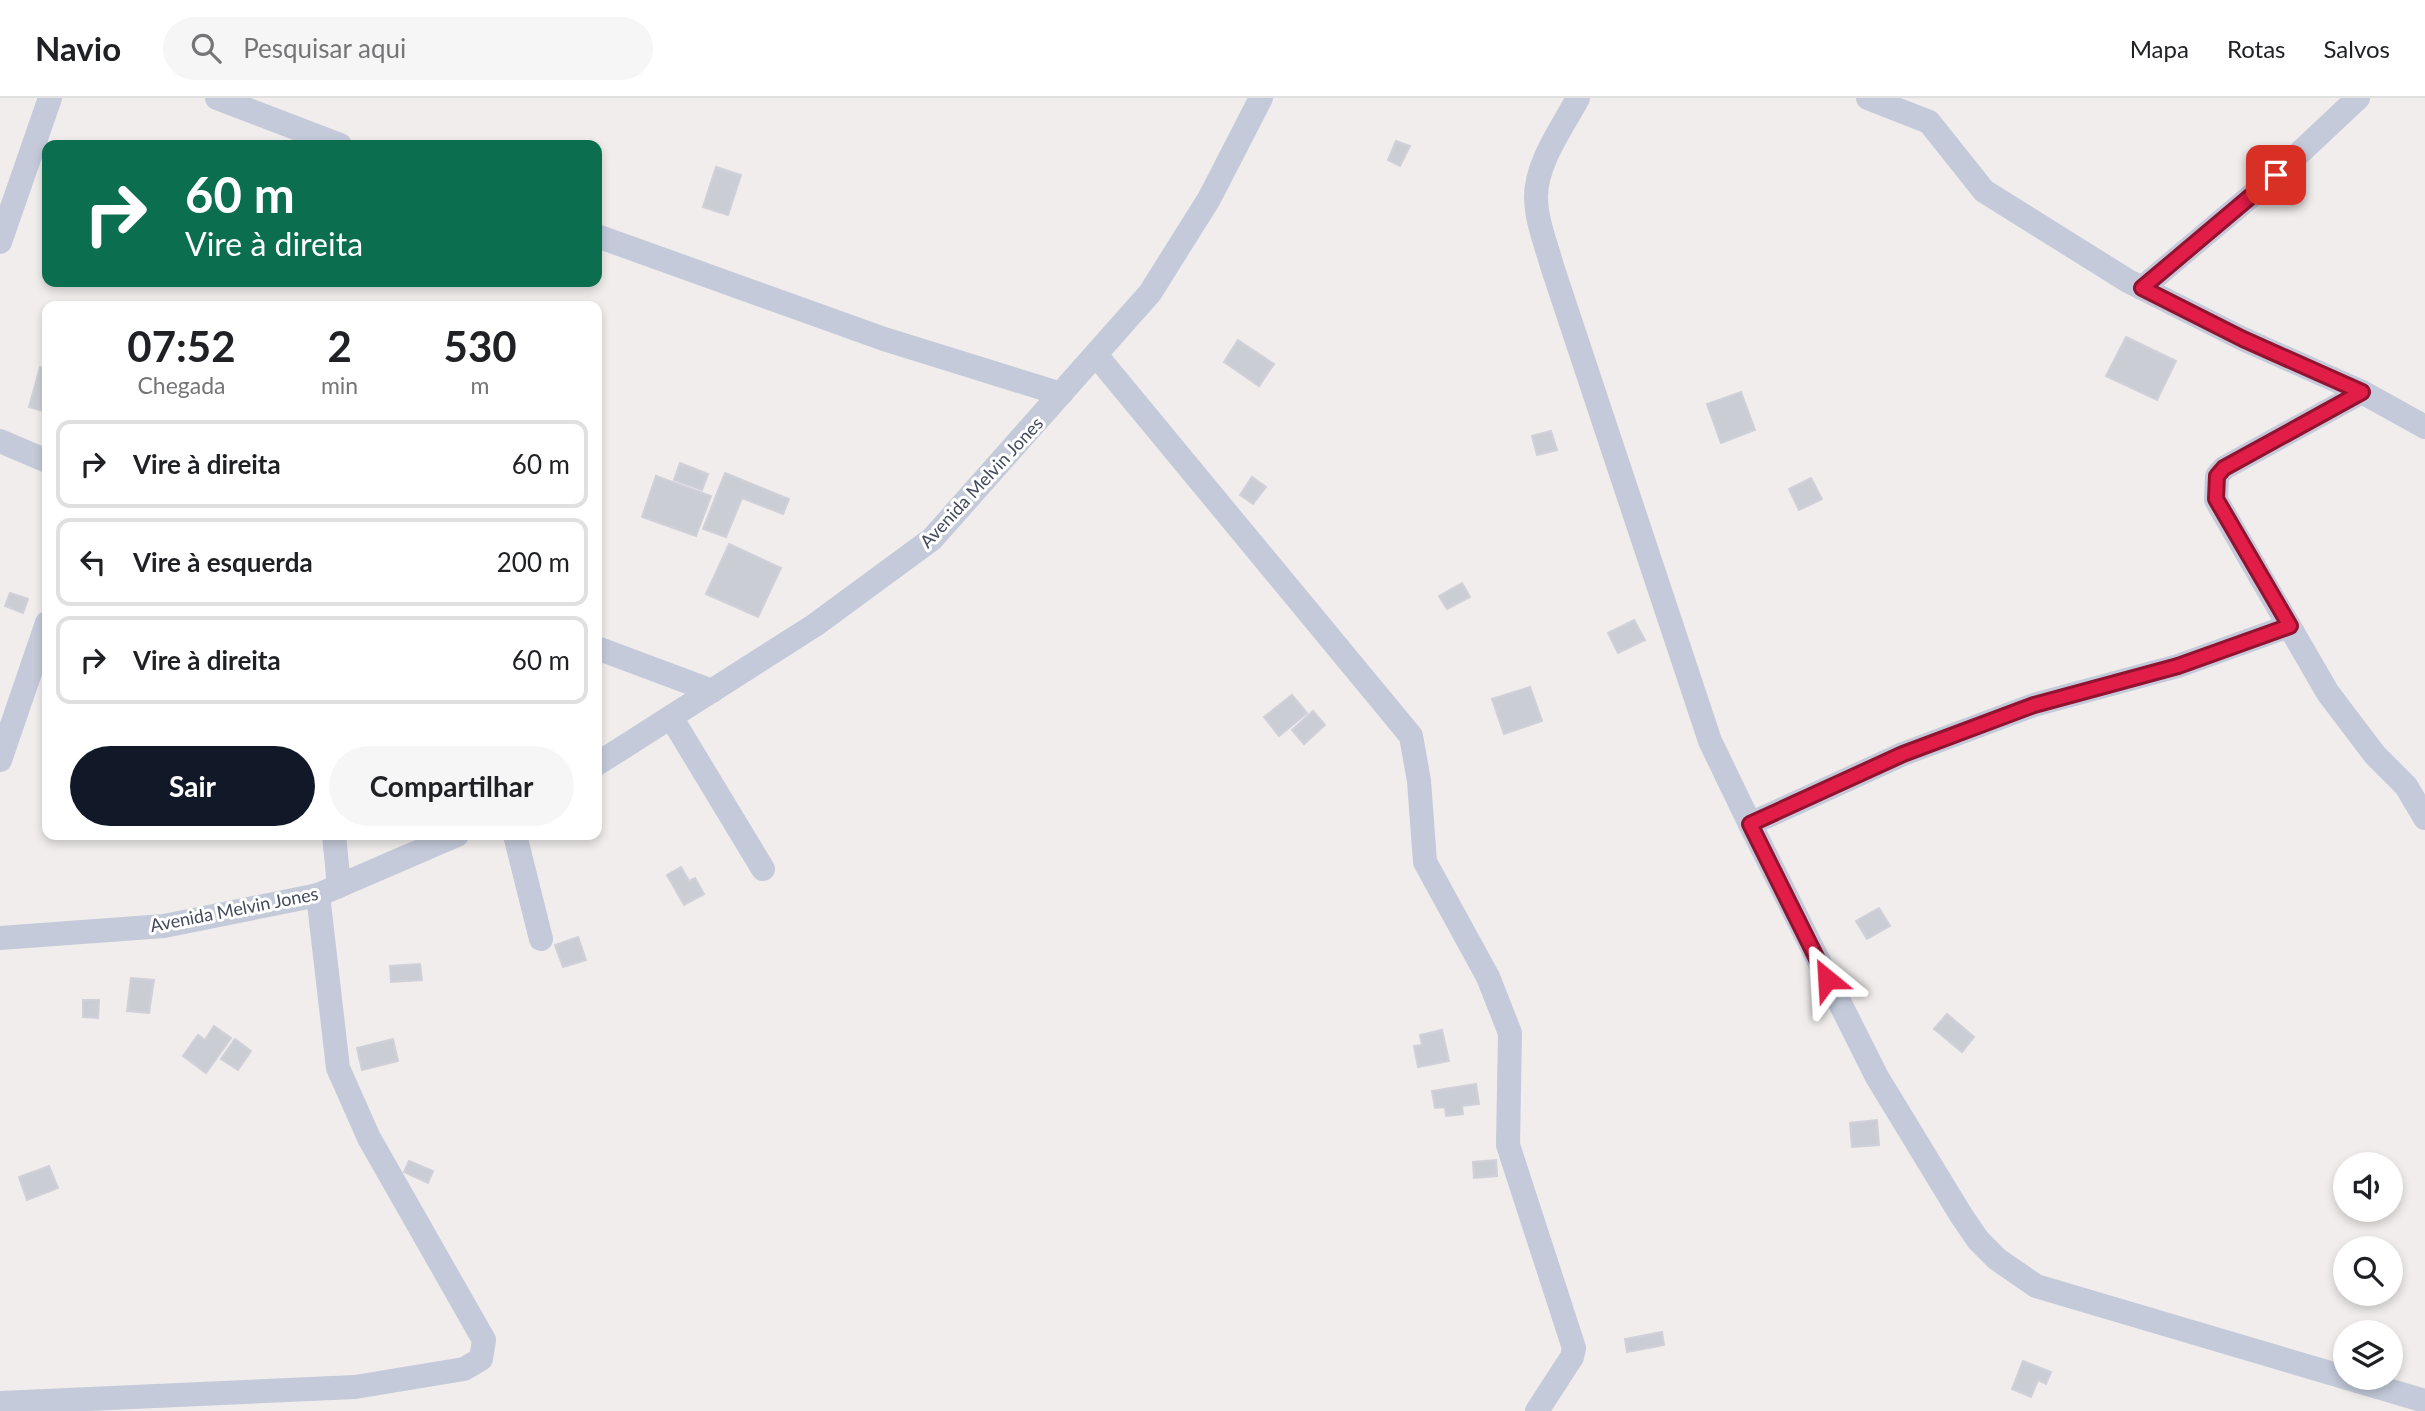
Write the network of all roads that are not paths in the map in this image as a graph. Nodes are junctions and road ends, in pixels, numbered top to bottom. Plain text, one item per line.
1 (50, 98) edge
2 (217, 98) edge
3 (1261, 98) edge
4 (1578, 98) edge
5 (1868, 98) edge
6 (2358, 98) edge
7 (328, 140) edge
8 (602, 238) edge
9 (0, 242) edge
10 (2142, 288) junction
11 (1096, 355) junction
12 (2362, 392) junction
13 (1061, 394) junction
14 (2425, 427) edge
15 (0, 442) edge
16 (42, 459) edge
17 (2290, 626) junction
18 (42, 638) edge
19 (602, 650) edge
20 (712, 691) junction
21 (671, 717) junction
22 (0, 760) edge
23 (602, 761) edge
24 (2425, 818) edge
25 (1750, 824) junction
26 (334, 840) edge
27 (446, 840) edge
28 (516, 840) edge
29 (764, 869) dead end
30 (329, 891) junction
31 (0, 938) edge
32 (541, 939) dead end
33 (2425, 1401) edge
34 (0, 1403) edge
35 (1537, 1411) edge

1 - 9 street
2 - 7 street
3 - 11 street, Avenida Melvin Jones
4 - 25 street
5 - 10 street
6 - 10 street
8 - 13 street
10 - 12 street
11 - 13 street, Avenida Melvin Jones
11 - 35 street
12 - 14 street
12 - 17 street
13 - 20 street, Avenida Melvin Jones
15 - 16 street
17 - 24 street
17 - 25 street
18 - 22 street
19 - 20 street
20 - 21 street, Avenida Melvin Jones
21 - 23 street, Avenida Melvin Jones
21 - 29 street
25 - 33 street
26 - 30 street
27 - 30 street, Avenida Melvin Jones
28 - 32 street
30 - 31 street, Avenida Melvin Jones
30 - 34 street

